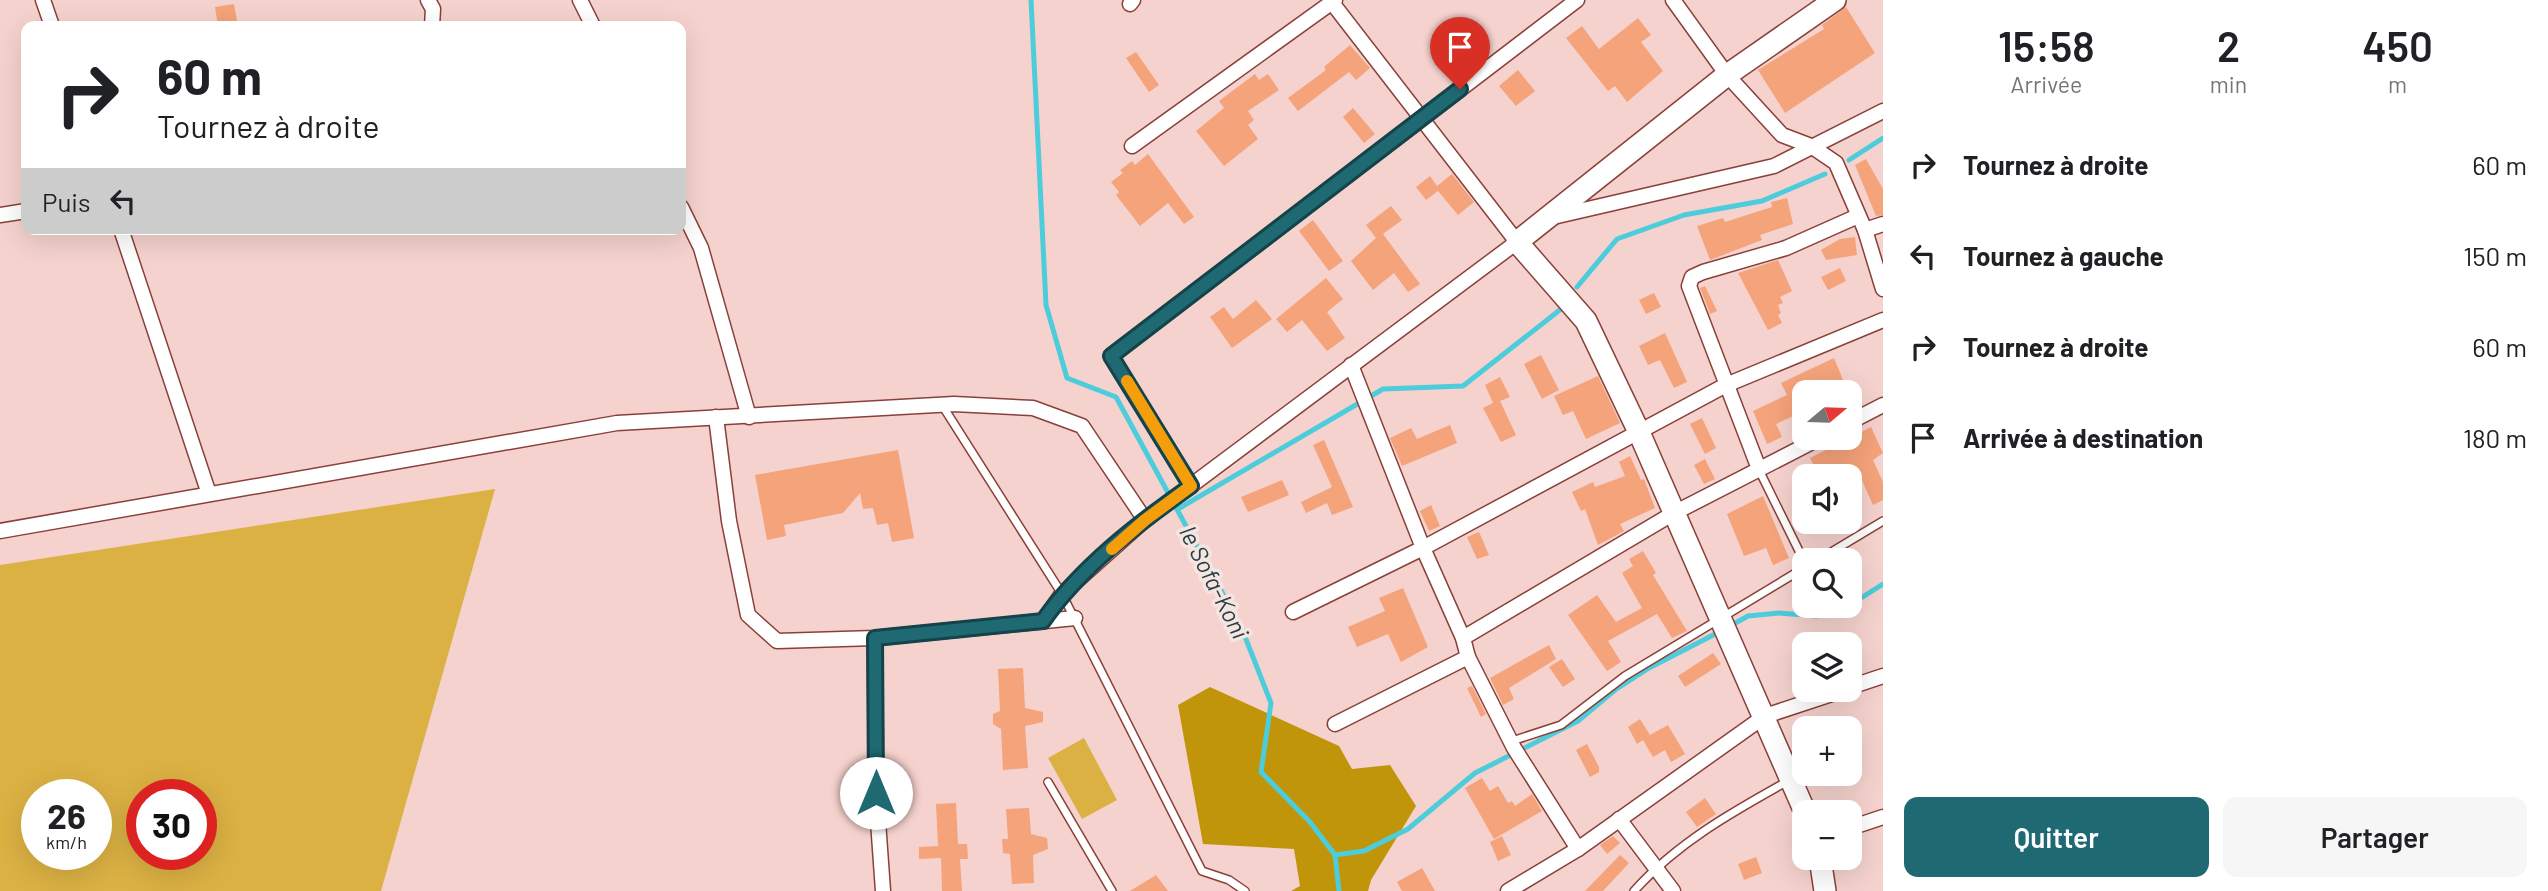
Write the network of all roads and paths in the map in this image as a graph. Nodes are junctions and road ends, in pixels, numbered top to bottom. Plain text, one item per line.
1 (43, 0) edge
2 (428, 0) edge
3 (580, 0) edge
4 (1577, 0) edge
5 (1673, 0) edge
6 (1835, 0) edge
7 (1332, 1) edge
8 (50, 21) edge
9 (432, 21) edge
10 (590, 21) edge
11 (1727, 75) junction
12 (1883, 111) edge
13 (1421, 118) junction
14 (1132, 146) dead end
15 (1811, 146) junction
16 (21, 212) edge
17 (0, 215) edge
18 (686, 217) edge
19 (1548, 218) junction
20 (1862, 223) junction
21 (1883, 224) edge
22 (123, 235) edge
23 (1517, 242) junction
24 (1883, 289) edge
25 (1883, 320) edge
26 (1351, 365) junction
27 (1726, 385) junction
28 (942, 404) junction
29 (1883, 405) edge
30 (749, 416) junction
31 (1862, 416) edge
32 (716, 417) junction
33 (1638, 430) junction
34 (1796, 450) edge
35 (1759, 469) junction
36 (1191, 486) junction
37 (209, 494) junction
38 (1674, 513) junction
39 (1145, 520) junction
40 (1883, 521) edge
41 (0, 531) edge
42 (1423, 548) junction
43 (1798, 548) edge
44 (1838, 548) edge
45 (1792, 577) edge
46 (1062, 594) junction
47 (1293, 611) dead end
48 (1075, 618) junction
49 (1043, 621) junction
50 (1725, 626) junction
51 (875, 638) junction
52 (1463, 638) junction
53 (1468, 657) junction
54 (1883, 676) edge
55 (1862, 683) edge
56 (1808, 702) edge
57 (1765, 716) junction
58 (1335, 724) dead end
59 (1515, 750) junction
60 (1792, 779) joint
61 (1048, 782) dead end
62 (1883, 817) edge
63 (1619, 820) junction
64 (1862, 824) edge
65 (1578, 849) junction
66 (1655, 867) junction
67 (1822, 870) edge
68 (883, 891) edge
69 (1112, 891) edge
70 (1245, 891) edge
71 (1508, 891) edge
72 (1634, 891) edge
73 (1673, 891) edge
74 (1825, 891) edge

1 - 8 street
2 - 9 street
3 - 10 street
4 - 13 street
5 - 11 street
6 - 11 street
7 - 13 street
7 - 14 street
11 - 15 street
11 - 19 street
12 - 15 street
13 - 23 street
13 - 36 street
15 - 19 street
15 - 20 street
16 - 17 street
18 - 30 street
19 - 23 street
20 - 21 street
20 - 24 street
20 - 27 street
22 - 37 street
23 - 26 street
23 - 33 street
25 - 27 street
26 - 36 street
26 - 42 street
27 - 33 street
27 - 35 street
28 - 30 street
28 - 39 street
28 - 46 lane
29 - 31 street
30 - 32 street
32 - 37 street
32 - 51 street
33 - 38 street
33 - 42 street
34 - 35 street
35 - 38 street
35 - 43 lane
36 - 39 street
37 - 41 street
38 - 50 street
38 - 52 street
39 - 46 street
40 - 44 lane
42 - 47 street
42 - 52 street
45 - 50 lane
46 - 48 lane
46 - 49 street
48 - 49 street
48 - 70 lane
49 - 51 street
50 - 57 street
50 - 59 lane
51 - 68 street
52 - 53 street
53 - 58 street
53 - 59 street
54 - 55 street
56 - 57 street
57 - 60 street
57 - 63 street
59 - 65 street
60 - 66 lane
61 - 69 lane
62 - 64 street
63 - 65 street
63 - 66 street
65 - 71 street
66 - 72 lane
66 - 73 street
67 - 74 street

